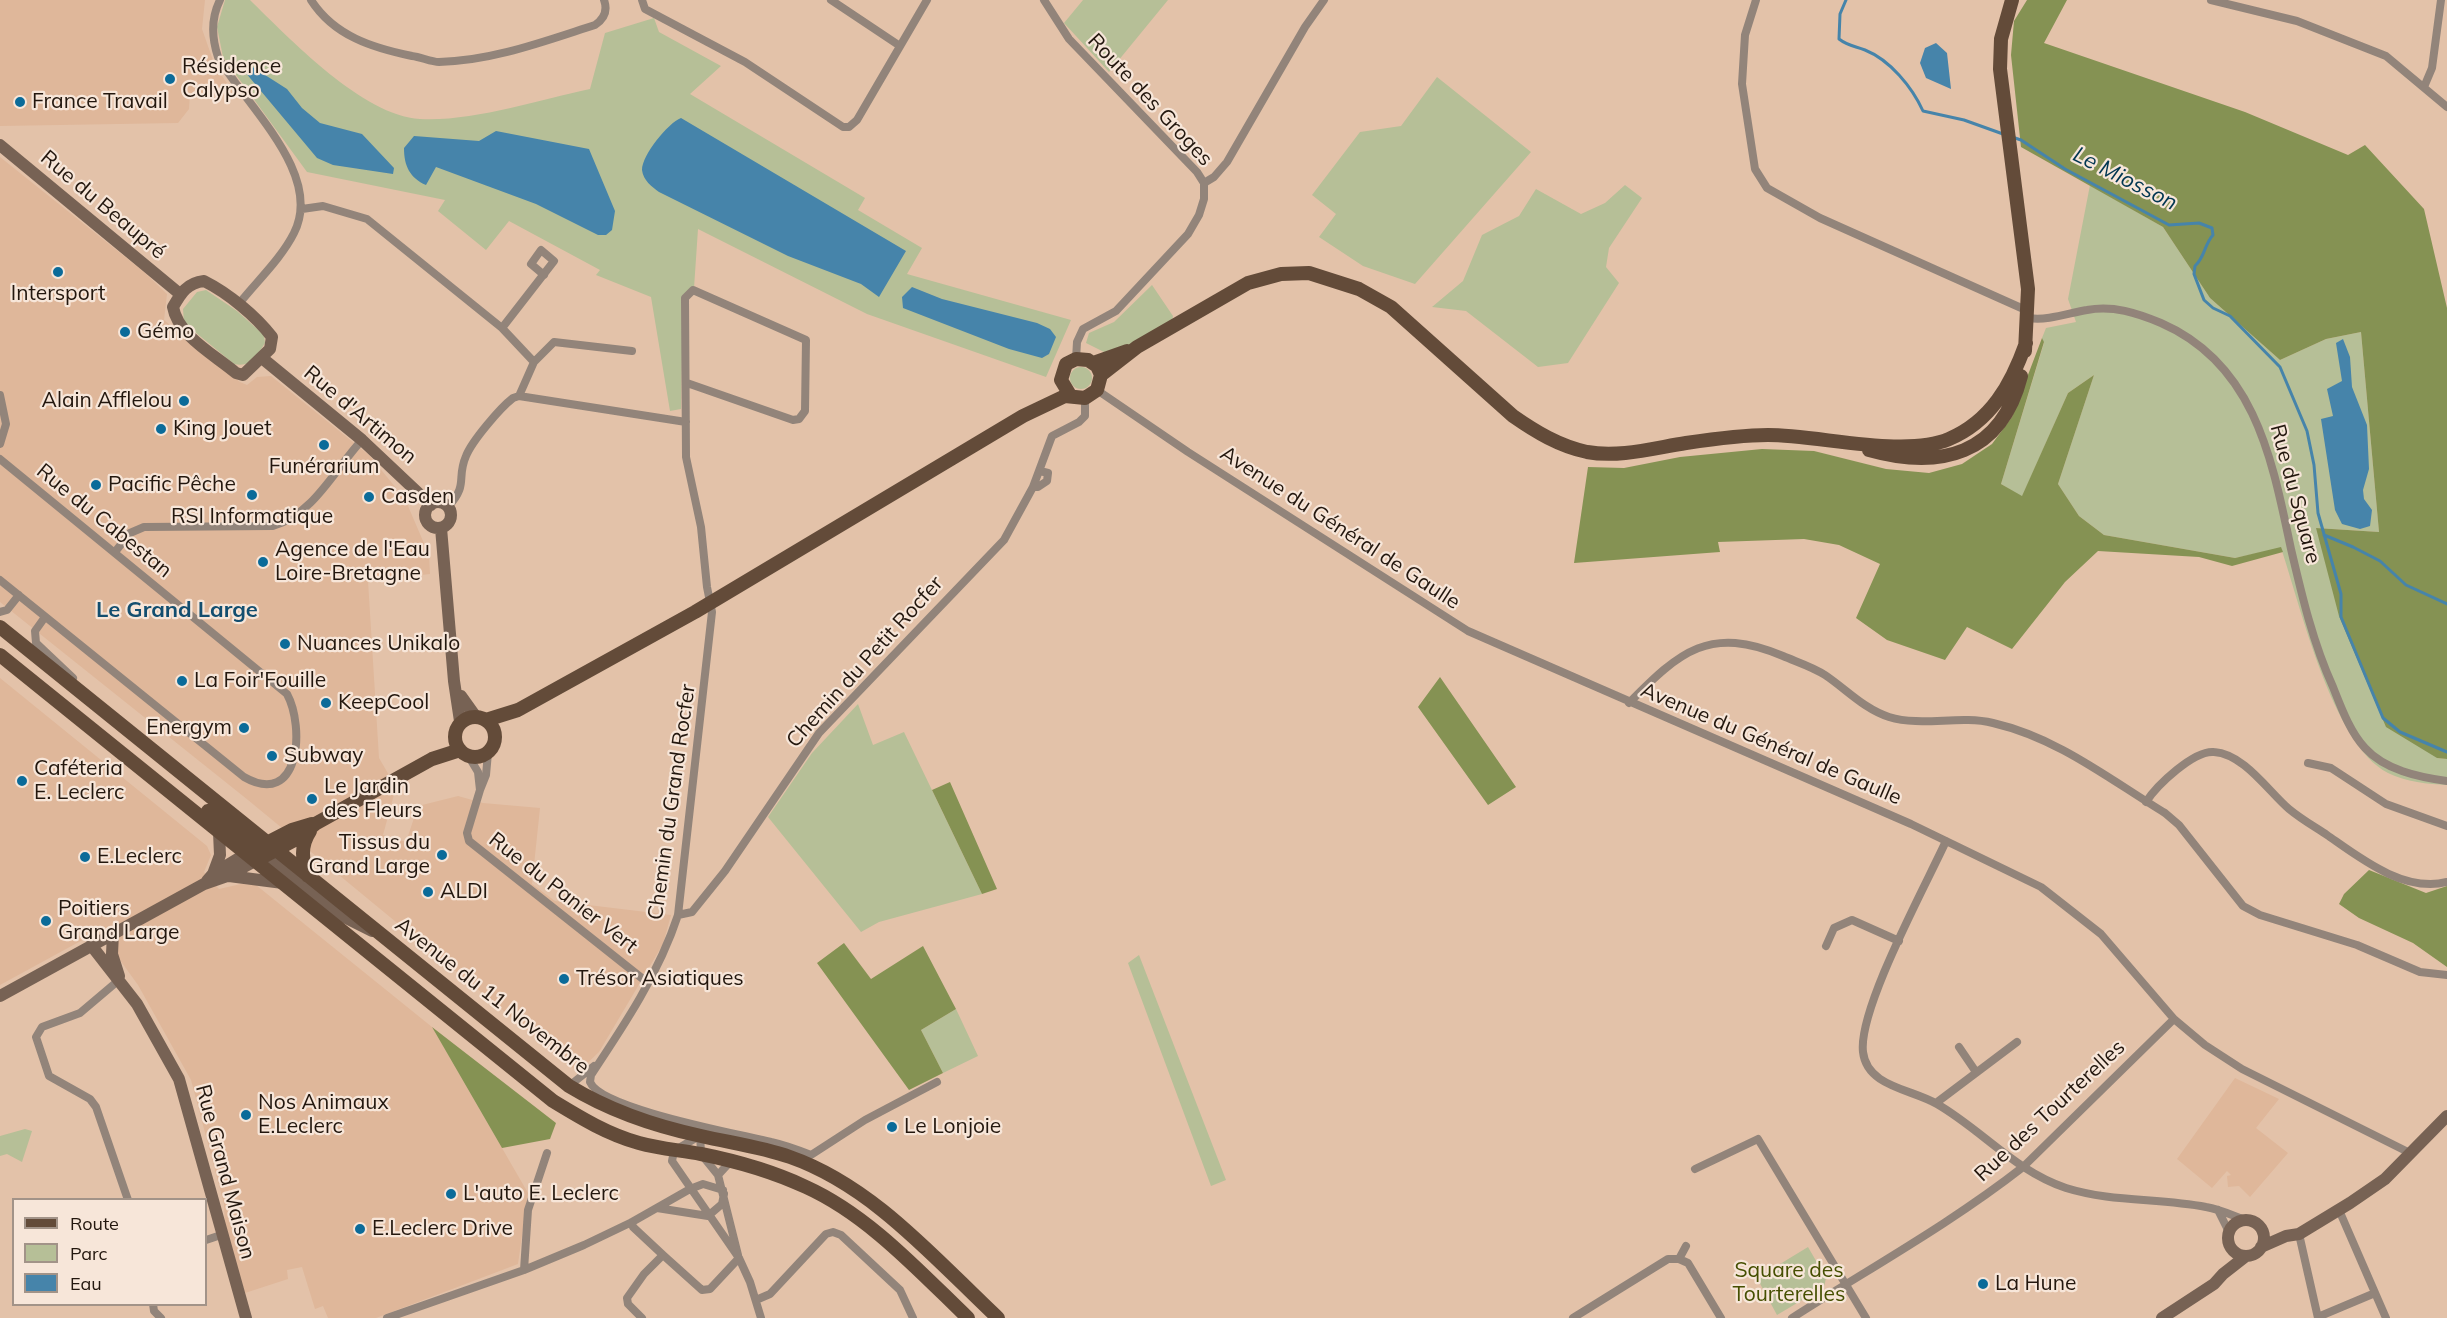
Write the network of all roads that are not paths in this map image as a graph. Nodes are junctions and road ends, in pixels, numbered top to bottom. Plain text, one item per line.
1 (220, 0) edge
2 (311, 0) edge
3 (604, 0) edge
4 (642, 0) edge
5 (831, 0) edge
6 (927, 0) edge
7 (1044, 0) edge
8 (1324, 0) edge
9 (1756, 0) edge
10 (2012, 0) edge
11 (2211, 0) edge
12 (2441, 0) edge
13 (900, 46) junction
14 (2424, 87) junction
15 (2447, 107) edge
16 (0, 146) edge
17 (1204, 183) junction
18 (302, 209) junction
19 (544, 275) dead end
20 (180, 294) junction
21 (238, 305) junction
22 (2029, 314) junction
23 (502, 328) junction
24 (1137, 347) junction
25 (632, 351) dead end
26 (262, 358) junction
27 (1077, 359) junction
28 (534, 362) junction
29 (1093, 363) junction
30 (1101, 375) junction
31 (1061, 380) junction
32 (687, 383) junction
33 (1098, 390) junction
34 (0, 395) edge
35 (1070, 395) junction
36 (519, 396) junction
37 (1084, 398) junction
38 (1023, 416) junction
39 (686, 422) junction
40 (362, 440) junction
41 (0, 444) edge
42 (0, 459) edge
43 (431, 504) junction
44 (448, 507) junction
45 (441, 528) junction
46 (114, 552) junction
47 (0, 580) edge
48 (20, 595) junction
49 (710, 603) junction
50 (0, 612) edge
51 (45, 617) junction
52 (0, 627) edge
53 (0, 655) edge
54 (454, 681) junction
55 (1629, 703) junction
56 (102, 709) junction
57 (518, 710) junction
58 (481, 719) junction
59 (460, 722) junction
60 (494, 734) junction
61 (455, 735) junction
62 (488, 753) junction
63 (465, 754) junction
64 (126, 757) junction
65 (432, 759) junction
66 (2308, 763) dead end
67 (2447, 781) edge
68 (480, 790) junction
69 (2146, 802) junction
70 (315, 824) junction
71 (2447, 826) edge
72 (219, 832) junction
73 (1946, 841) junction
74 (261, 852) junction
75 (213, 874) junction
76 (227, 876) junction
77 (308, 876) junction
78 (2447, 882) edge
79 (283, 883) junction
80 (204, 884) junction
81 (678, 915) junction
82 (113, 933) junction
83 (384, 937) junction
84 (1899, 941) junction
85 (91, 945) junction
86 (1826, 946) dead end
87 (2447, 975) edge
88 (119, 980) junction
89 (648, 983) junction
90 (0, 996) edge
91 (2174, 1019) junction
92 (2017, 1042) dead end
93 (1959, 1047) dead end
94 (601, 1060) junction
95 (1977, 1072) junction
96 (938, 1082) dead end
97 (569, 1086) junction
98 (1936, 1103) junction
99 (2447, 1116) edge
100 (700, 1131) junction
101 (674, 1151) junction
102 (548, 1153) dead end
103 (2410, 1153) junction
104 (701, 1154) junction
105 (730, 1162) junction
106 (2023, 1167) junction
107 (1695, 1169) dead end
108 (718, 1175) junction
109 (690, 1189) junction
110 (723, 1192) junction
111 (127, 1198) edge
112 (657, 1208) junction
113 (2218, 1210) junction
114 (2339, 1210) junction
115 (708, 1216) junction
116 (2245, 1220) junction
117 (632, 1222) junction
118 (2260, 1227) junction
119 (2299, 1234) junction
120 (221, 1235) junction
121 (2286, 1236) junction
122 (2229, 1238) junction
123 (207, 1239) edge
124 (1686, 1246) dead end
125 (2261, 1247) junction
126 (663, 1255) junction
127 (2246, 1256) junction
128 (739, 1258) junction
129 (1679, 1259) junction
130 (524, 1270) junction
131 (2223, 1274) junction
132 (1844, 1285) junction
133 (2375, 1293) junction
134 (756, 1300) junction
135 (246, 1318) edge
136 (387, 1318) edge
137 (642, 1318) edge
138 (761, 1318) edge
139 (914, 1318) edge
140 (968, 1318) edge
141 (998, 1318) edge
142 (1573, 1318) edge
143 (1721, 1318) edge
144 (1792, 1318) edge
145 (1866, 1318) edge
146 (2162, 1318) edge
147 (2318, 1318) edge
148 (2386, 1318) edge

1 - 18 street
2 - 3 street
4 - 13 street
5 - 13 street
6 - 13 street
7 - 17 street, Route des Groges
8 - 17 street
9 - 22 street
10 - 22 main road
11 - 14 street
12 - 14 street
14 - 15 street
16 - 20 street, Rue du Beaupré
17 - 27 street, Route des Groges
18 - 21 street
18 - 23 street
19 - 23 street
20 - 21 street
20 - 26 street
21 - 26 street
22 - 24 main road
22 - 67 street, Rue du Square
23 - 28 street
24 - 29 main road
24 - 30 main road
25 - 28 street
26 - 40 street, Rue d'Artimon
27 - 29 main road
27 - 31 main road
28 - 36 street
29 - 30 main road
30 - 33 main road
31 - 35 main road
31 - 38 main road
32 - 32 street, Chemin du Grand Rocfer
32 - 39 street, Chemin du Grand Rocfer
33 - 37 main road
33 - 55 street, Avenue du Général de Gaulle
34 - 41 street
35 - 37 main road
35 - 38 main road
36 - 39 street
36 - 44 street
37 - 81 street, Chemin du Petit Rocfer
38 - 49 main road
39 - 49 street, Chemin du Grand Rocfer
40 - 43 street, Rue d'Artimon
40 - 46 street
42 - 46 street, Rue du Cabestan
43 - 44 street
43 - 45 street
44 - 45 street
45 - 54 street
46 - 51 street, Rue du Cabestan
47 - 48 street, Rue du Cabestan
48 - 50 street
48 - 51 street, Rue du Cabestan
49 - 57 main road
49 - 81 street, Chemin du Grand Rocfer
51 - 56 street
52 - 56 main road, Avenue du 11 Novembre
53 - 64 main road, Avenue du 11 Novembre
54 - 58 street
54 - 59 street
55 - 69 street
55 - 73 street, Avenue du Général de Gaulle
56 - 74 main road, Avenue du 11 Novembre
57 - 58 main road
57 - 60 main road
58 - 59 main road
58 - 60 main road
59 - 61 main road
60 - 62 main road
61 - 63 main road
61 - 65 main road
62 - 63 main road
62 - 68 street, Rue du Panier Vert
63 - 65 main road
63 - 68 street
64 - 72 main road, Avenue du 11 Novembre
64 - 74 main road
65 - 70 main road
66 - 71 street
68 - 89 street, Rue du Panier Vert
69 - 78 street
69 - 87 street
70 - 74 main road
70 - 77 main road
72 - 74 main road, Avenue du 11 Novembre
72 - 75 street
73 - 84 street
73 - 91 street, Avenue du Général de Gaulle
74 - 75 street
74 - 76 street
74 - 77 main road, Avenue du 11 Novembre
74 - 79 main road, Avenue du 11 Novembre
74 - 83 street
75 - 80 street
76 - 79 street
76 - 80 street
77 - 83 main road, Avenue du 11 Novembre
79 - 101 main road, Avenue du 11 Novembre
80 - 82 street
81 - 89 street, Chemin du Grand Rocfer
82 - 85 street
82 - 88 street, Rue Grand Maison
83 - 97 main road, Avenue du 11 Novembre
84 - 86 street
84 - 98 street
85 - 88 street, Rue Grand Maison
85 - 90 street
88 - 111 street
88 - 120 street, Rue Grand Maison
89 - 94 street, Chemin du Grand Rocfer
91 - 103 street, Avenue du Général de Gaulle
91 - 106 street, Rue des Tourterelles
92 - 95 street
93 - 95 street
94 - 97 street
94 - 100 street
95 - 98 street
96 - 100 street
97 - 100 main road, Avenue du 11 Novembre
98 - 106 street
99 - 103 street
100 - 101 street
100 - 104 street
100 - 141 main road, Avenue du 11 Novembre
101 - 104 main road, Avenue du 11 Novembre
101 - 109 street
102 - 130 street
103 - 114 street
104 - 105 main road, Avenue du 11 Novembre
104 - 108 street
105 - 108 street
105 - 140 main road, Avenue du 11 Novembre
106 - 113 street
106 - 132 street, Rue des Tourterelles
107 - 132 street
108 - 110 street
109 - 110 street
109 - 112 street
109 - 115 street
110 - 115 street
110 - 128 street
112 - 115 street
112 - 117 street
113 - 116 street
113 - 122 street
114 - 119 street
114 - 133 street
115 - 128 street
116 - 118 street
116 - 122 street
117 - 126 street
117 - 130 street
118 - 121 street
118 - 125 street
119 - 121 street
119 - 147 street
120 - 123 street
120 - 135 street, Rue Grand Maison
121 - 125 street
122 - 127 street
122 - 131 street
124 - 129 street
125 - 127 street
126 - 128 street
126 - 137 street
127 - 131 street
128 - 134 street
129 - 142 street
129 - 143 street
130 - 136 street
131 - 146 street
132 - 144 street, Rue des Tourterelles
132 - 145 street
133 - 147 street
133 - 148 street
134 - 138 street
134 - 139 street

